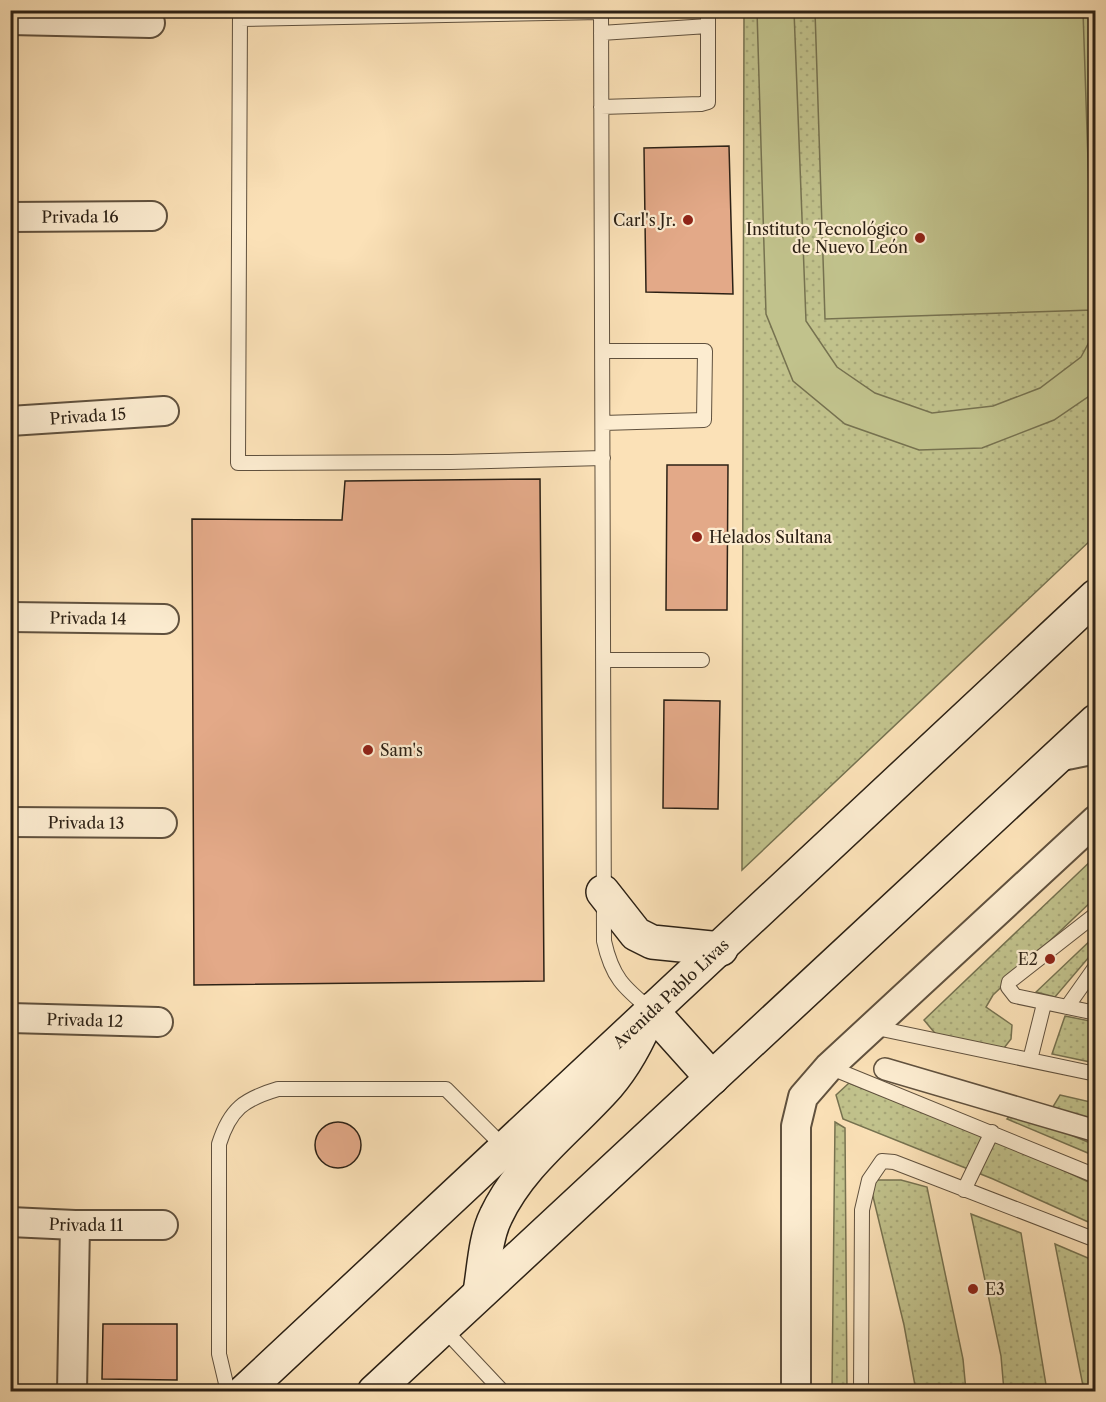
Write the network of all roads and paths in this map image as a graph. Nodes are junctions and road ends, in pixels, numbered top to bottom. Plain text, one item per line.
1 (708, 10) edge
2 (601, 11) edge
3 (240, 14) edge
4 (10, 20) edge
5 (150, 23) dead end
6 (708, 26) junction
7 (601, 33) junction
8 (601, 107) junction
9 (152, 216) dead end
10 (10, 217) edge
11 (603, 351) junction
12 (164, 411) dead end
13 (10, 421) edge
14 (603, 423) junction
15 (603, 458) junction
16 (1095, 596) edge
17 (10, 617) edge
18 (164, 619) dead end
19 (603, 660) junction
20 (702, 660) dead end
21 (1095, 721) edge
22 (1095, 749) edge
23 (1057, 757) junction
24 (1095, 820) edge
25 (10, 822) edge
26 (162, 823) dead end
27 (603, 892) junction
28 (1095, 914) edge
29 (721, 949) junction
30 (1095, 966) edge
31 (1044, 1004) junction
32 (1067, 1007) junction
33 (651, 1010) junction
34 (1095, 1013) edge
35 (10, 1018) edge
36 (158, 1022) dead end
37 (872, 1027) junction
38 (1030, 1060) junction
39 (829, 1067) junction
40 (885, 1069) dead end
41 (1095, 1074) edge
42 (712, 1078) junction
43 (1095, 1131) edge
44 (992, 1132) junction
45 (505, 1148) junction
46 (1095, 1176) edge
47 (964, 1190) junction
48 (10, 1222) edge
49 (75, 1225) junction
50 (163, 1225) dead end
51 (1095, 1240) edge
52 (480, 1292) junction
53 (442, 1327) junction
54 (72, 1392) edge
55 (228, 1392) edge
56 (244, 1392) edge
57 (374, 1392) edge
58 (503, 1392) edge
59 (796, 1392) edge
60 (861, 1392) edge

1 - 6 lane
2 - 3 lane
2 - 7 lane
3 - 15 lane
4 - 5 street
6 - 7 lane
6 - 8 lane
7 - 8 lane
8 - 11 lane
9 - 10 street, Privada 16
11 - 14 lane
11 - 14 lane
12 - 13 street, Privada 15
14 - 15 lane
15 - 19 lane
16 - 29 main road, Avenida Pablo Livas
17 - 18 street, Privada 14
19 - 20 lane
19 - 27 lane
21 - 23 main road
22 - 23 street
23 - 42 main road
24 - 37 street
25 - 26 street, Privada 13
27 - 29 main road
27 - 33 lane
28 - 31 lane
29 - 33 main road, Avenida Pablo Livas
30 - 32 lane
31 - 32 lane
31 - 38 lane
32 - 34 lane
33 - 42 main road
33 - 45 main road, Avenida Pablo Livas
33 - 52 main road
35 - 36 street, Privada 12
37 - 38 lane
37 - 39 street
38 - 41 lane
39 - 44 lane
39 - 59 street
40 - 43 street
42 - 52 main road
44 - 46 lane
44 - 47 lane
45 - 55 lane
45 - 56 main road, Avenida Pablo Livas
47 - 51 lane
47 - 60 lane
48 - 49 street, Privada 11
49 - 50 street, Privada 11
49 - 54 street
52 - 53 main road
53 - 57 main road
53 - 58 lane

